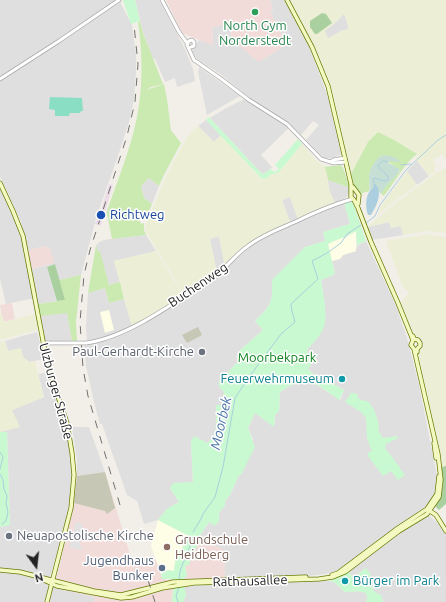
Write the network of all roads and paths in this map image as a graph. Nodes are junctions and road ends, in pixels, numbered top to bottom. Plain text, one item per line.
1 (119, 0) edge
2 (162, 0) edge
3 (287, 0) edge
4 (188, 42) junction
5 (190, 47) junction
6 (0, 79) edge
7 (345, 160) junction
8 (0, 183) edge
9 (354, 196) junction
10 (413, 340) junction
11 (43, 343) junction
12 (416, 349) junction
13 (428, 510) junction
14 (446, 531) edge
15 (0, 570) edge
16 (52, 582) junction
17 (47, 602) edge

1 - 6 street
2 - 4 street
3 - 7 main road
4 - 5 street
4 - 5 street
5 - 7 street
7 - 9 main road
8 - 11 main road, Ulzburger Straße
9 - 10 main road
9 - 11 street, Buchenweg, bridge
10 - 12 main road
10 - 12 main road
11 - 16 main road, Ulzburger Straße
12 - 13 main road
13 - 14 main road
13 - 16 main road, Rathausallee
15 - 16 main road, Rathausallee
16 - 17 main road, Ulzburger Straße

